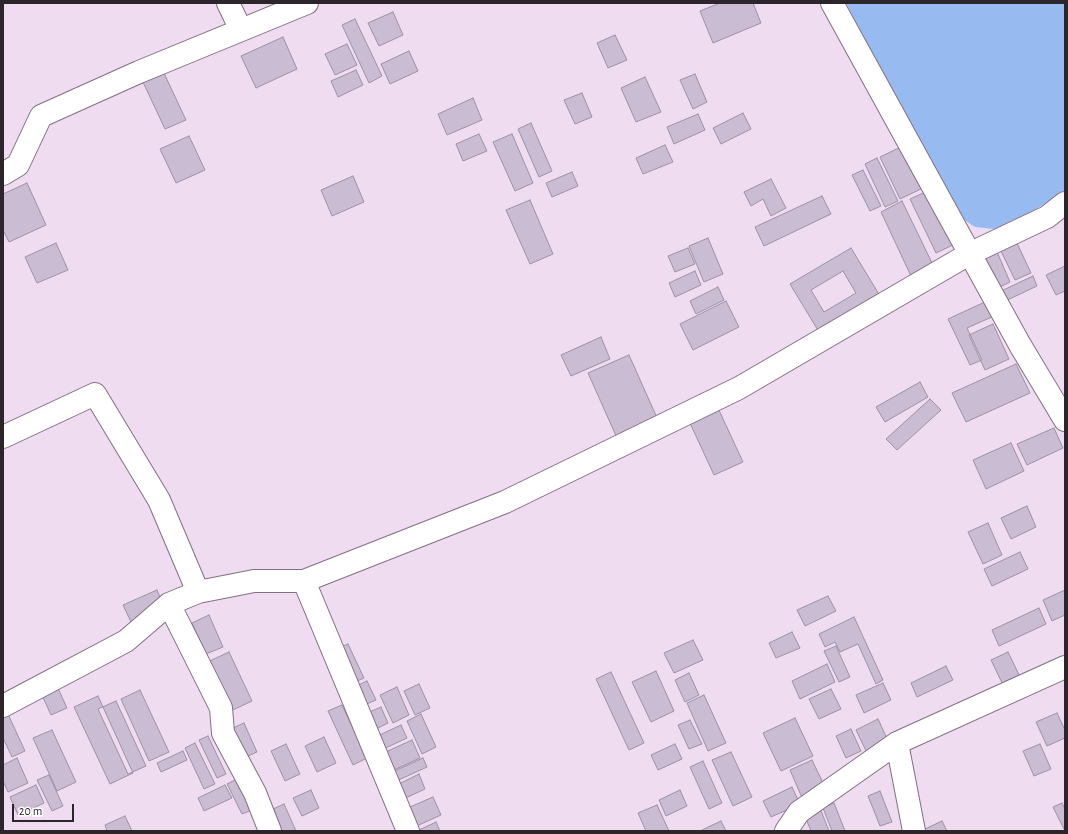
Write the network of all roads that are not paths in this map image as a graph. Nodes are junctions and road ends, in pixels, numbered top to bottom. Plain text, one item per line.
1 (228, 3) edge
2 (307, 3) edge
3 (832, 3) edge
4 (241, 30) junction
5 (3, 174) edge
6 (1065, 204) edge
7 (969, 254) junction
8 (1065, 420) edge
9 (3, 437) edge
10 (304, 581) junction
11 (198, 592) junction
12 (169, 604) junction
13 (1065, 667) edge
14 (3, 706) edge
15 (897, 743) junction
16 (270, 831) edge
17 (408, 831) edge
18 (786, 831) edge
19 (914, 831) edge

1 - 4 street
2 - 4 street
3 - 7 street
4 - 5 street
6 - 7 street
7 - 8 street
7 - 10 street
9 - 11 street
10 - 11 street
10 - 17 street
11 - 12 street
12 - 14 street
12 - 16 street
13 - 15 street
15 - 18 street
15 - 19 street

